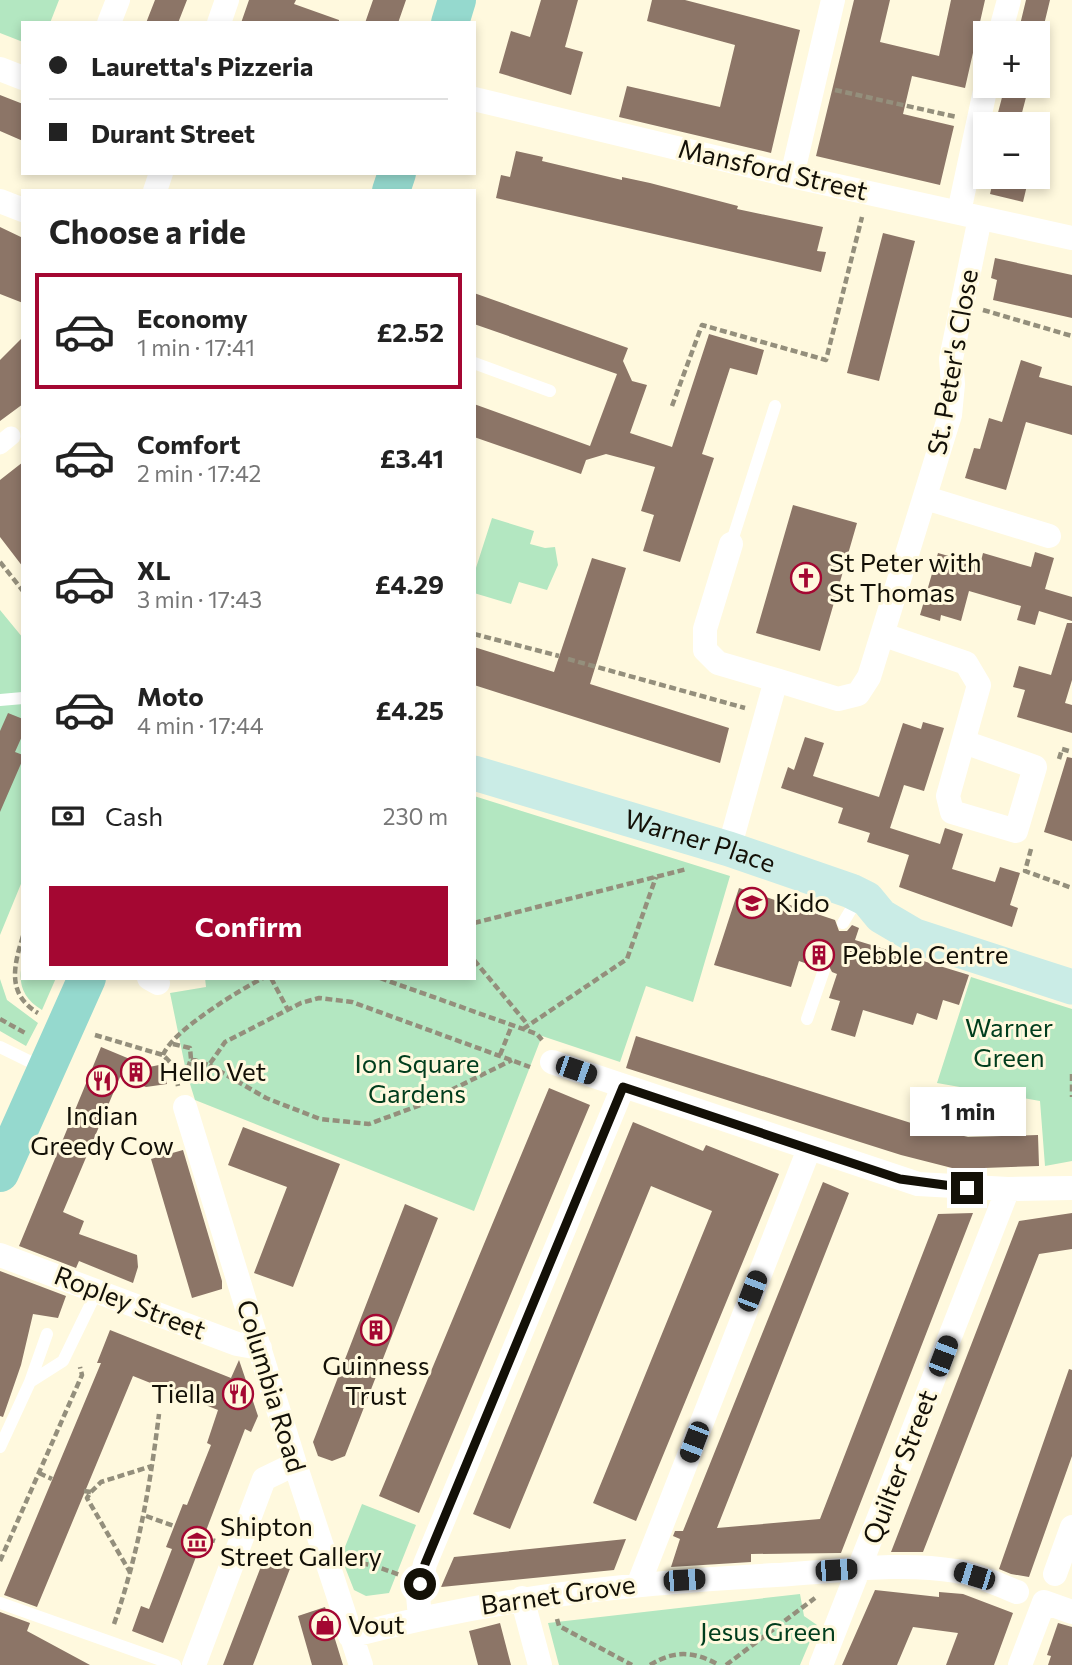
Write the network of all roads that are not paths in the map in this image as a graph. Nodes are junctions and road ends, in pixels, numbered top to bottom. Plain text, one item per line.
1 (118, 0) edge
2 (228, 0) edge
3 (457, 0) edge
4 (833, 0) edge
5 (1009, 0) edge
6 (110, 21) edge
7 (220, 21) edge
8 (451, 21) edge
9 (1003, 21) edge
10 (0, 69) edge
11 (21, 77) edge
12 (983, 98) edge
13 (476, 99) edge
14 (792, 176) junction
15 (0, 201) edge
16 (21, 209) edge
17 (970, 215) junction
18 (1072, 238) edge
19 (476, 364) edge
20 (550, 391) dead end
21 (775, 406) dead end
22 (926, 498) junction
23 (1049, 536) dead end
24 (731, 544) joint
25 (884, 635) junction
26 (776, 680) junction
27 (21, 698) edge
28 (0, 700) edge
29 (964, 742) dead end
30 (476, 774) edge
31 (729, 849) junction
32 (824, 970) dead end
33 (86, 980) edge
34 (1072, 987) edge
35 (807, 1018) dead end
36 (0, 1047) edge
37 (39, 1053) junction
38 (551, 1062) road end
39 (623, 1087) junction
40 (182, 1098) road end
41 (809, 1149) junction
42 (0, 1173) edge
43 (1072, 1188) edge
44 (1008, 1189) junction
45 (0, 1255) edge
46 (97, 1291) junction
47 (47, 1334) dead end
48 (260, 1348) junction
49 (30, 1382) junction
50 (0, 1447) edge
51 (295, 1464) junction
52 (1072, 1527) edge
53 (861, 1568) junction
54 (1055, 1574) dead end
55 (639, 1583) junction
56 (1017, 1592) dead end
57 (522, 1598) junction
58 (0, 1603) edge
59 (1072, 1612) edge
60 (420, 1618) junction
61 (350, 1636) junction
62 (175, 1665) edge
63 (194, 1665) edge
64 (361, 1665) edge
65 (540, 1665) edge
66 (821, 1665) edge
67 (1020, 1665) edge

1 - 6 street
2 - 7 street
3 - 8 main road
4 - 14 street
5 - 9 street
10 - 11 street
12 - 17 street, St. Peter's Close
13 - 14 street, Mansford Street
14 - 17 street, Mansford Street
15 - 16 street
17 - 18 street, Mansford Street
17 - 22 street, St. Peter's Close
19 - 20 lane
21 - 24 lane
22 - 23 street
22 - 25 street, St. Peter's Close
24 - 26 street
25 - 26 street, St. Peter's Close
25 - 29 street
26 - 31 street
27 - 28 lane
30 - 31 main road, Warner Place
31 - 34 main road, Warner Place
32 - 35 lane
33 - 37 main road
36 - 37 lane
37 - 42 main road
38 - 39 street
39 - 41 street
39 - 60 street
40 - 48 street, Columbia Road
41 - 44 street
41 - 55 street
43 - 44 street
44 - 53 street, Quilter Street
45 - 46 street, Ropley Street
46 - 48 street, Ropley Street
46 - 49 lane
47 - 49 lane
48 - 51 street, Columbia Road
49 - 50 lane
51 - 61 street, Columbia Road
51 - 63 street
52 - 54 street
53 - 55 street, Barnet Grove
53 - 56 street, Barnet Grove
53 - 66 street, Quilter Street
55 - 57 street, Barnet Grove
57 - 60 street, Barnet Grove
57 - 65 street
58 - 62 lane
59 - 67 street
60 - 61 street, Barnet Grove
61 - 64 street, Columbia Road

